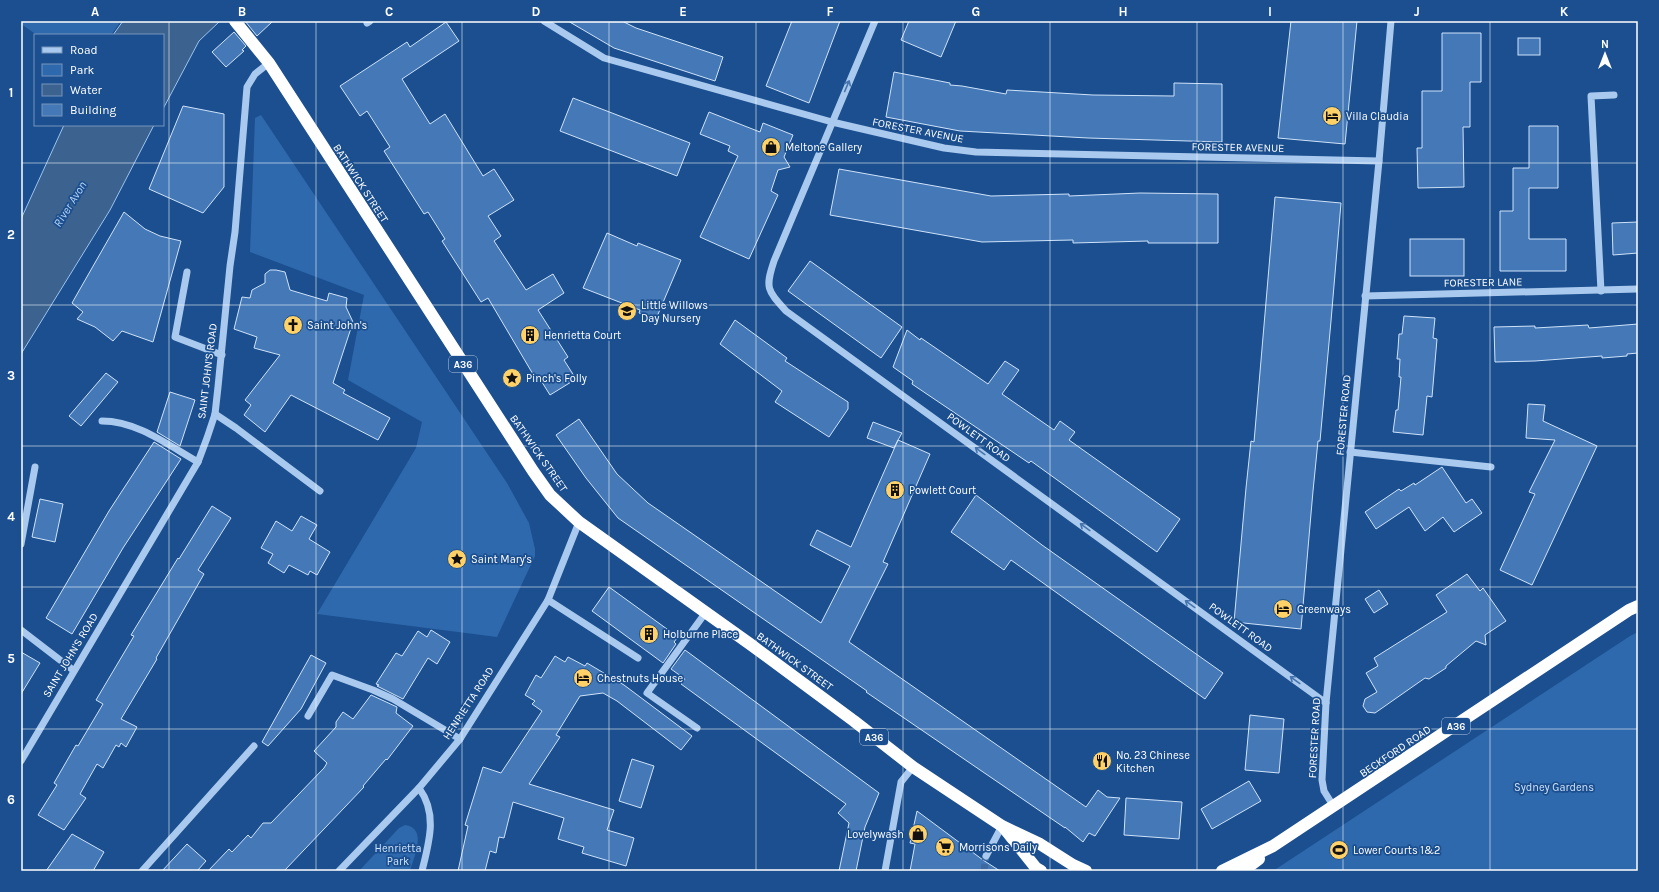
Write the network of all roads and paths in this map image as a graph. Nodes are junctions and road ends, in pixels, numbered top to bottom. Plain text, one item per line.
1 (544, 21) edge
2 (875, 21) edge
3 (1391, 21) edge
4 (237, 23) edge
5 (269, 63) junction
6 (1614, 95) dead end
7 (832, 122) junction
8 (1379, 161) junction
9 (187, 272) dead end
10 (1638, 289) edge
11 (1601, 291) junction
12 (1365, 296) junction
13 (222, 355) junction
14 (215, 414) junction
15 (102, 421) dead end
16 (1350, 452) junction
17 (198, 462) junction
18 (35, 467) dead end
19 (1491, 467) dead end
20 (320, 491) dead end
21 (579, 522) junction
22 (21, 544) edge
23 (548, 600) junction
24 (1638, 606) edge
25 (706, 612) junction
26 (21, 630) edge
27 (638, 658) dead end
28 (73, 670) junction
29 (1326, 703) junction
30 (308, 716) dead end
31 (697, 728) dead end
32 (460, 739) junction
33 (254, 746) dead end
34 (21, 761) edge
35 (913, 767) junction
36 (419, 788) junction
37 (1334, 807) junction
38 (1002, 826) junction
39 (1273, 846) junction
40 (986, 856) tunnel mouth
41 (1225, 869) edge
42 (142, 871) edge
43 (338, 871) edge
44 (422, 871) edge
45 (885, 871) edge
46 (1041, 871) edge
47 (1070, 871) edge
48 (1086, 871) edge
49 (1212, 871) edge
50 (1243, 871) edge

1 - 7 street, FORESTER AVENUE
7 -> 2 street, POWLETT ROAD
3 - 8 street, FORESTER ROAD
4 - 5 highway, BATHWICK STREET / A36
5 - 13 street, SAINT JOHN'S ROAD
5 - 21 highway, BATHWICK STREET / A36
6 - 11 street
7 - 8 street, FORESTER AVENUE
29 -> 7 street, POWLETT ROAD
8 - 12 street, FORESTER ROAD
9 - 13 street
10 - 11 street, FORESTER LANE
11 - 12 street, FORESTER LANE
12 - 16 street, FORESTER ROAD
13 - 14 street, SAINT JOHN'S ROAD
14 - 17 street, SAINT JOHN'S ROAD
14 - 20 street
15 - 17 street
16 - 19 street
16 - 29 street, FORESTER ROAD
17 - 28 street, SAINT JOHN'S ROAD
18 - 22 street
21 - 23 street, HENRIETTA ROAD
21 - 25 highway, BATHWICK STREET / A36
23 - 27 street
23 - 32 street, HENRIETTA ROAD
24 - 37 highway, BECKFORD ROAD / A36
25 - 31 street
25 - 35 highway, BATHWICK STREET / A36
26 - 28 street
28 - 34 street, SAINT JOHN'S ROAD
29 - 37 street, FORESTER ROAD
30 - 32 street
32 - 36 street, HENRIETTA ROAD
33 - 42 street
35 - 38 highway, BATHWICK STREET / A36
35 - 45 street
36 - 43 street, HENRIETTA ROAD
36 - 44 street
37 - 39 highway, BECKFORD ROAD / A36
38 - 40 street
38 - 46 highway, BATHWICK STREET / A36
38 - 47 highway, A36
38 - 48 highway, BATHWICK STREET / A36
39 - 41 highway, BECKFORD ROAD / A36
39 - 50 highway, A36
41 - 49 highway, A36

